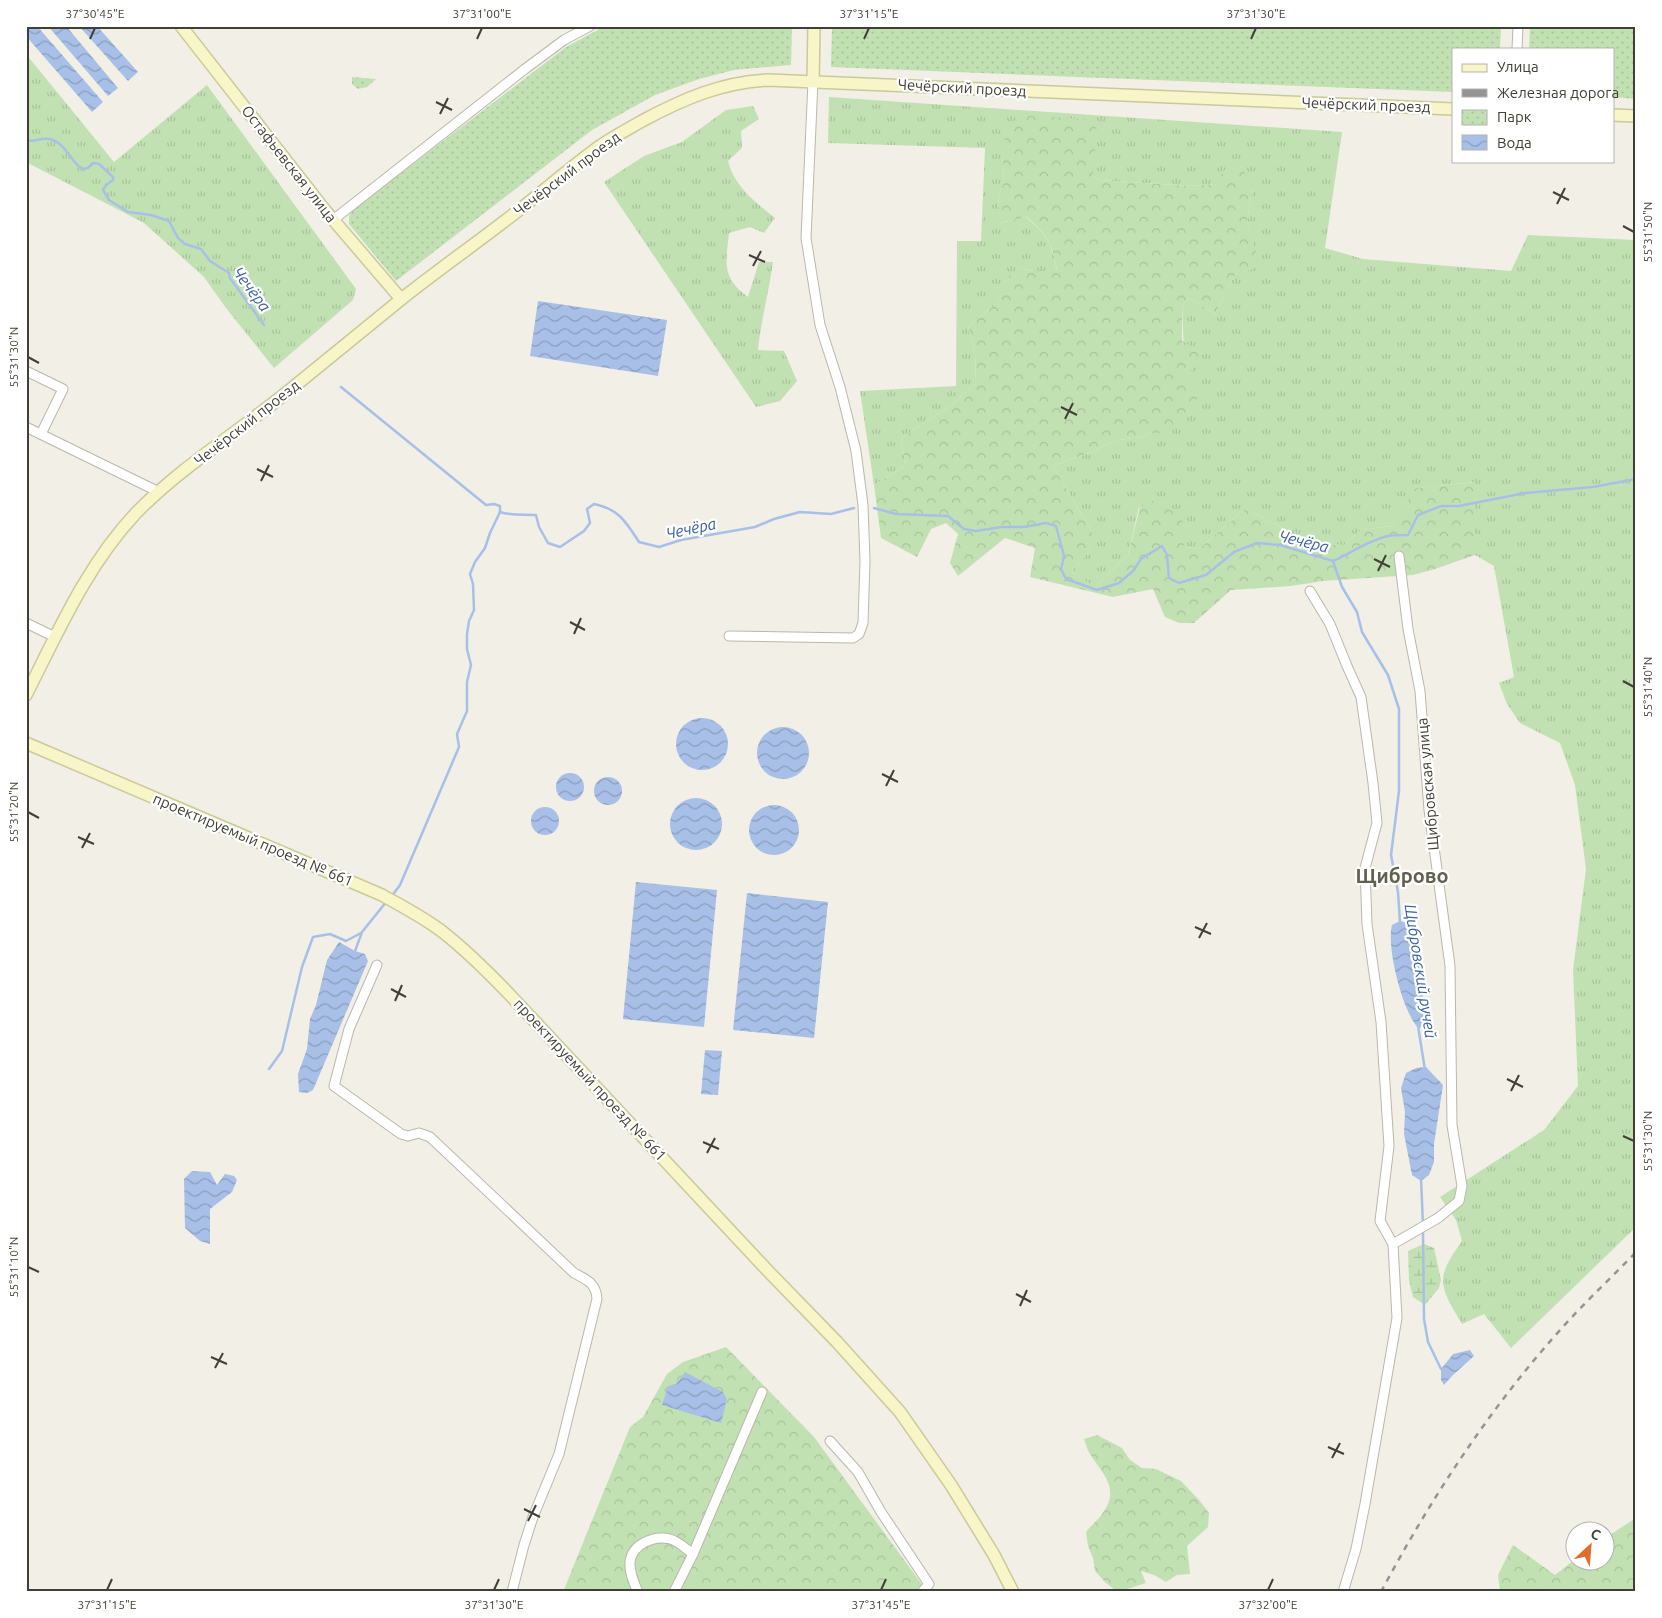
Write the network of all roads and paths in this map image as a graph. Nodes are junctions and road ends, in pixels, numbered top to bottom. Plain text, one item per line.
1 (181, 26) edge
2 (590, 26) edge
3 (814, 26) edge
4 (1518, 26) edge
5 (1517, 48) edge
6 (813, 81) junction
7 (1452, 109) edge
8 (1614, 115) edge
9 (1636, 116) edge
10 (333, 220) junction
11 (401, 300) junction
12 (26, 371) edge
13 (26, 427) edge
14 (41, 434) junction
15 (159, 492) junction
16 (1399, 556) dead end
17 (1310, 591) dead end
18 (26, 623) edge
19 (729, 636) dead end
20 (55, 637) junction
21 (26, 695) edge
22 (26, 743) edge
23 (377, 965) dead end
24 (1392, 1244) junction
25 (762, 1392) dead end
26 (830, 1441) dead end
27 (693, 1554) junction
28 (512, 1592) edge
29 (638, 1592) edge
30 (674, 1592) edge
31 (922, 1592) edge
32 (1013, 1592) edge
33 (1343, 1592) edge

1 - 10 main road, Остафьевская улица
2 - 10 street
3 - 6 main road
4 - 5 street
6 - 7 main road, Чечёрский проезд
6 - 11 main road, Чечёрский проезд
6 - 19 street
8 - 9 main road
10 - 11 main road, Остафьевская улица
11 - 15 main road, Чечёрский проезд
12 - 14 street
13 - 14 street
14 - 15 street
15 - 20 main road, Чечёрский проезд
16 - 24 street, Щибровская улица
17 - 24 street
18 - 20 street
20 - 21 main road, Чечёрский проезд
22 - 32 main road, проектируемый проезд № 661
23 - 28 street
24 - 33 street
25 - 27 street
26 - 31 street
27 - 29 street
27 - 30 street

